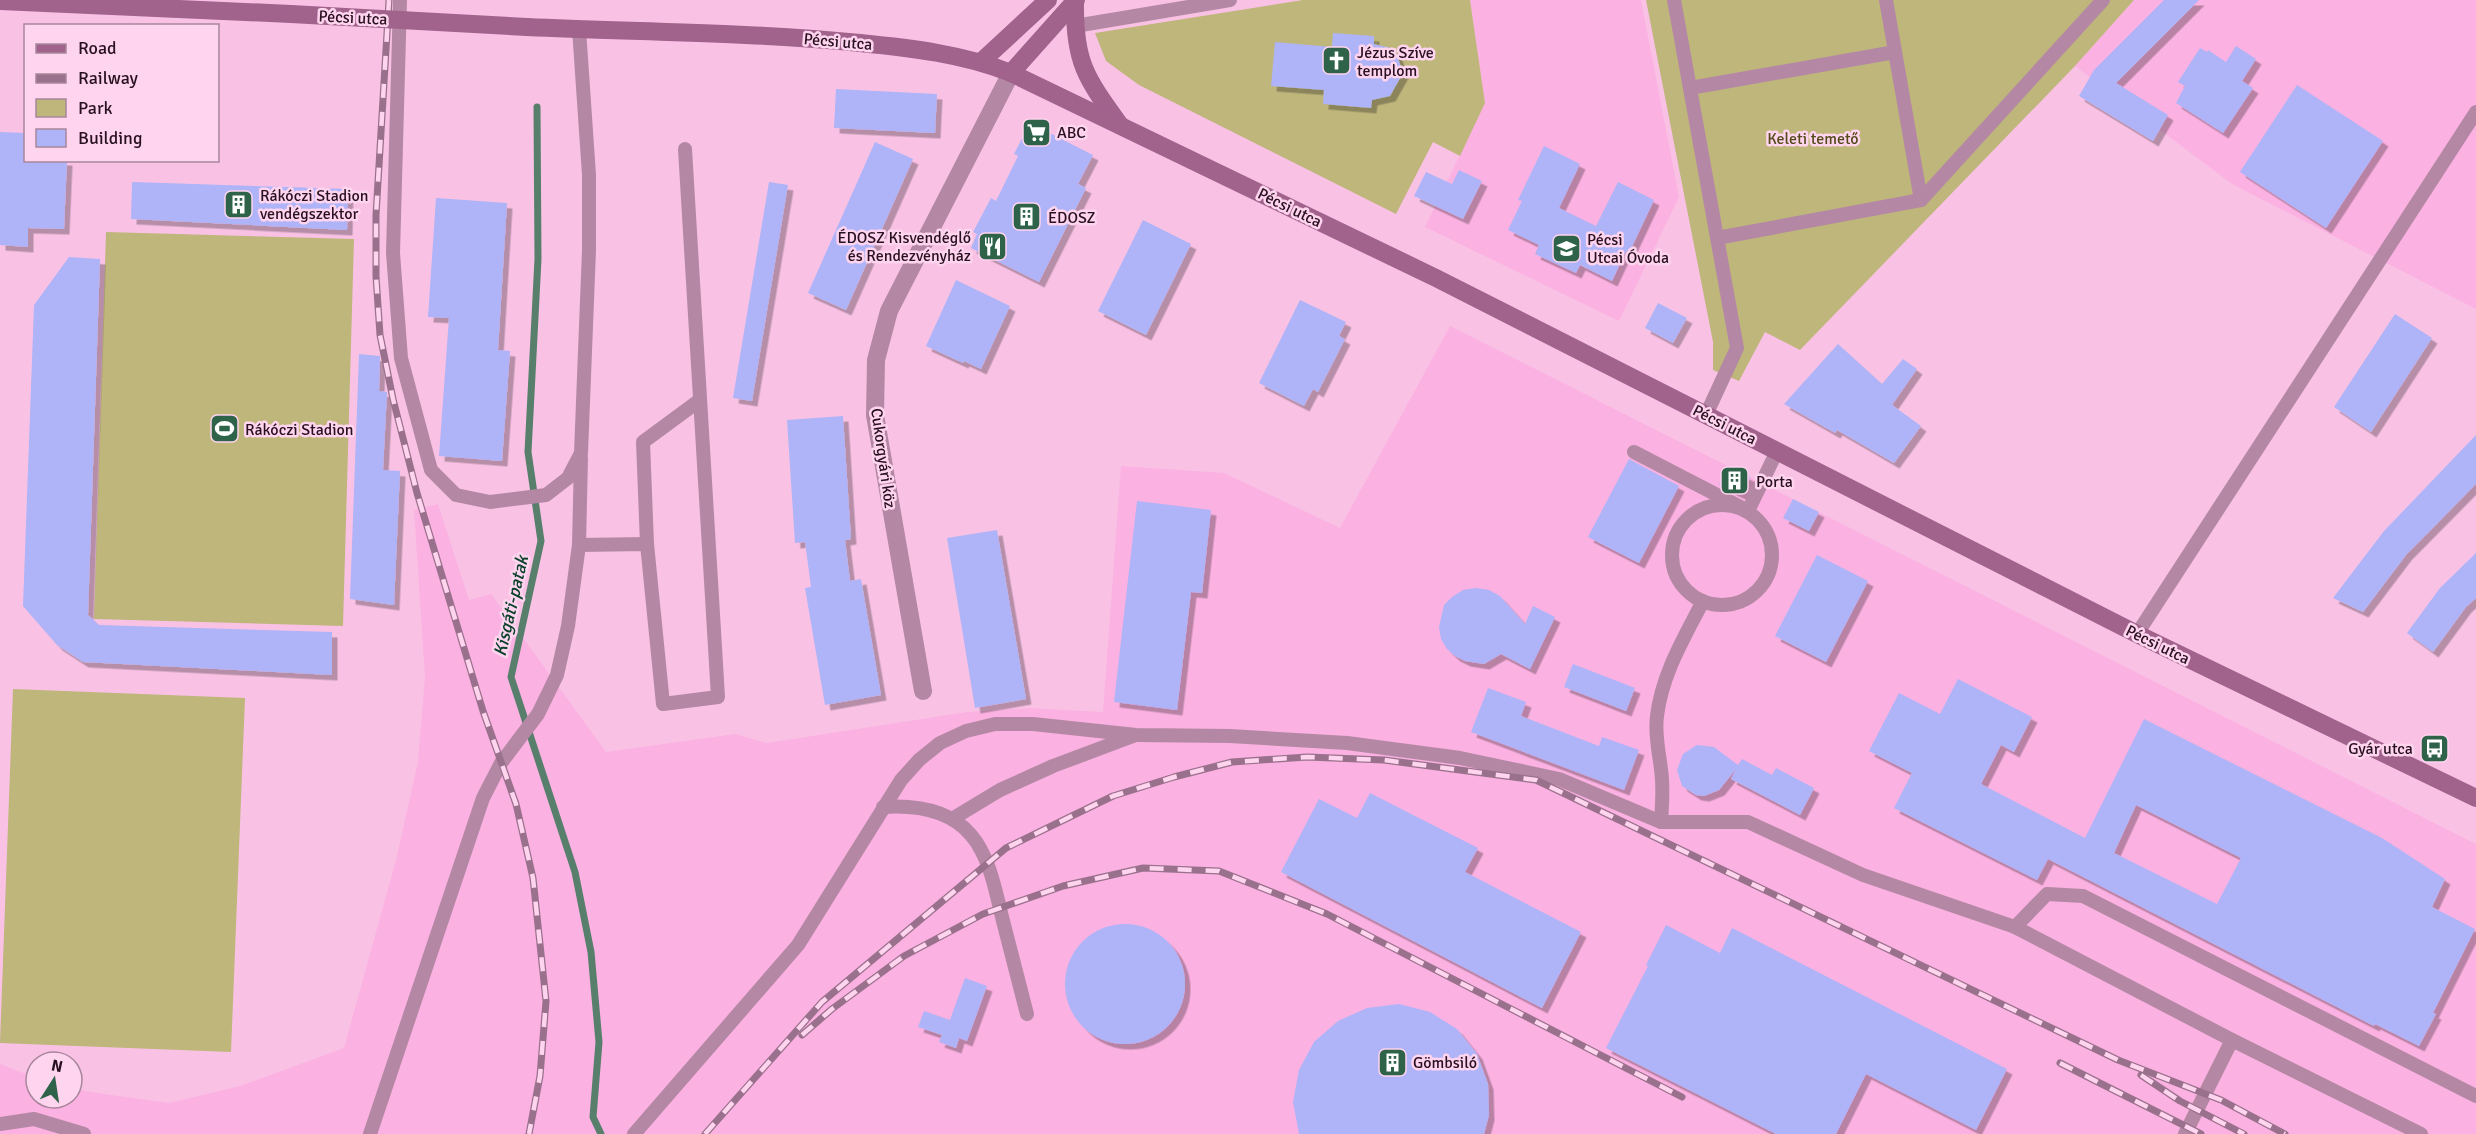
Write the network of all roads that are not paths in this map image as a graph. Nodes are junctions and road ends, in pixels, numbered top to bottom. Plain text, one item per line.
1 (400, 0) edge
2 (1048, 0) edge
3 (1230, 0) edge
4 (1674, 0) edge
5 (1886, 0) edge
6 (2103, 0) edge
7 (0, 1) edge
8 (1076, 1) edge
9 (1075, 26) junction
10 (579, 29) junction
11 (1895, 52) junction
12 (982, 61) junction
13 (1011, 73) junction
14 (1690, 88) junction
15 (2476, 112) edge
16 (1121, 126) junction
17 (685, 149) dead end
18 (1921, 200) junction
19 (1717, 238) junction
20 (700, 400) junction
21 (1706, 415) junction
22 (1777, 451) junction
23 (1634, 452) dead end
24 (581, 453) junction
25 (1748, 511) junction
26 (647, 544) junction
27 (579, 545) junction
28 (1703, 601) junction
29 (2137, 634) junction
30 (923, 692) dead end
31 (1136, 735) junction
32 (2476, 798) edge
33 (883, 807) junction
34 (952, 819) junction
35 (1661, 822) junction
36 (2015, 927) junction
37 (1027, 1014) dead end
38 (2232, 1040) junction
39 (2476, 1096) edge
40 (0, 1124) edge
41 (84, 1134) edge
42 (370, 1134) edge
43 (634, 1134) edge
44 (2185, 1134) edge
45 (2421, 1134) edge

1 - 24 lane
2 - 12 street
3 - 9 lane
4 - 14 lane
5 - 11 lane
6 - 18 lane
7 - 10 street, Pécsi utca, bridge
8 - 9 street
8 - 13 street
9 - 16 street
10 - 12 street, Pécsi utca
10 - 24 lane
11 - 14 lane
11 - 18 lane
12 - 13 street, Pécsi utca
13 - 16 street, Pécsi utca
13 - 30 street, Cukorgyári köz
14 - 19 lane
15 - 29 lane
16 - 21 street, Pécsi utca
17 - 20 lane
18 - 19 lane
19 - 21 lane
20 - 26 lane
20 - 26 lane
21 - 22 street, Pécsi utca
22 - 25 lane
22 - 29 street, Pécsi utca
23 - 25 lane
24 - 27 lane
25 - 28 lane
25 - 28 lane
26 - 27 lane
27 - 42 lane
28 - 35 lane
29 - 32 street, Pécsi utca
31 - 33 lane
31 - 34 lane
31 - 35 lane
33 - 34 lane
33 - 43 lane
34 - 37 lane
35 - 36 lane
36 - 38 lane
36 - 39 lane
38 - 44 lane
38 - 45 lane
40 - 41 lane

